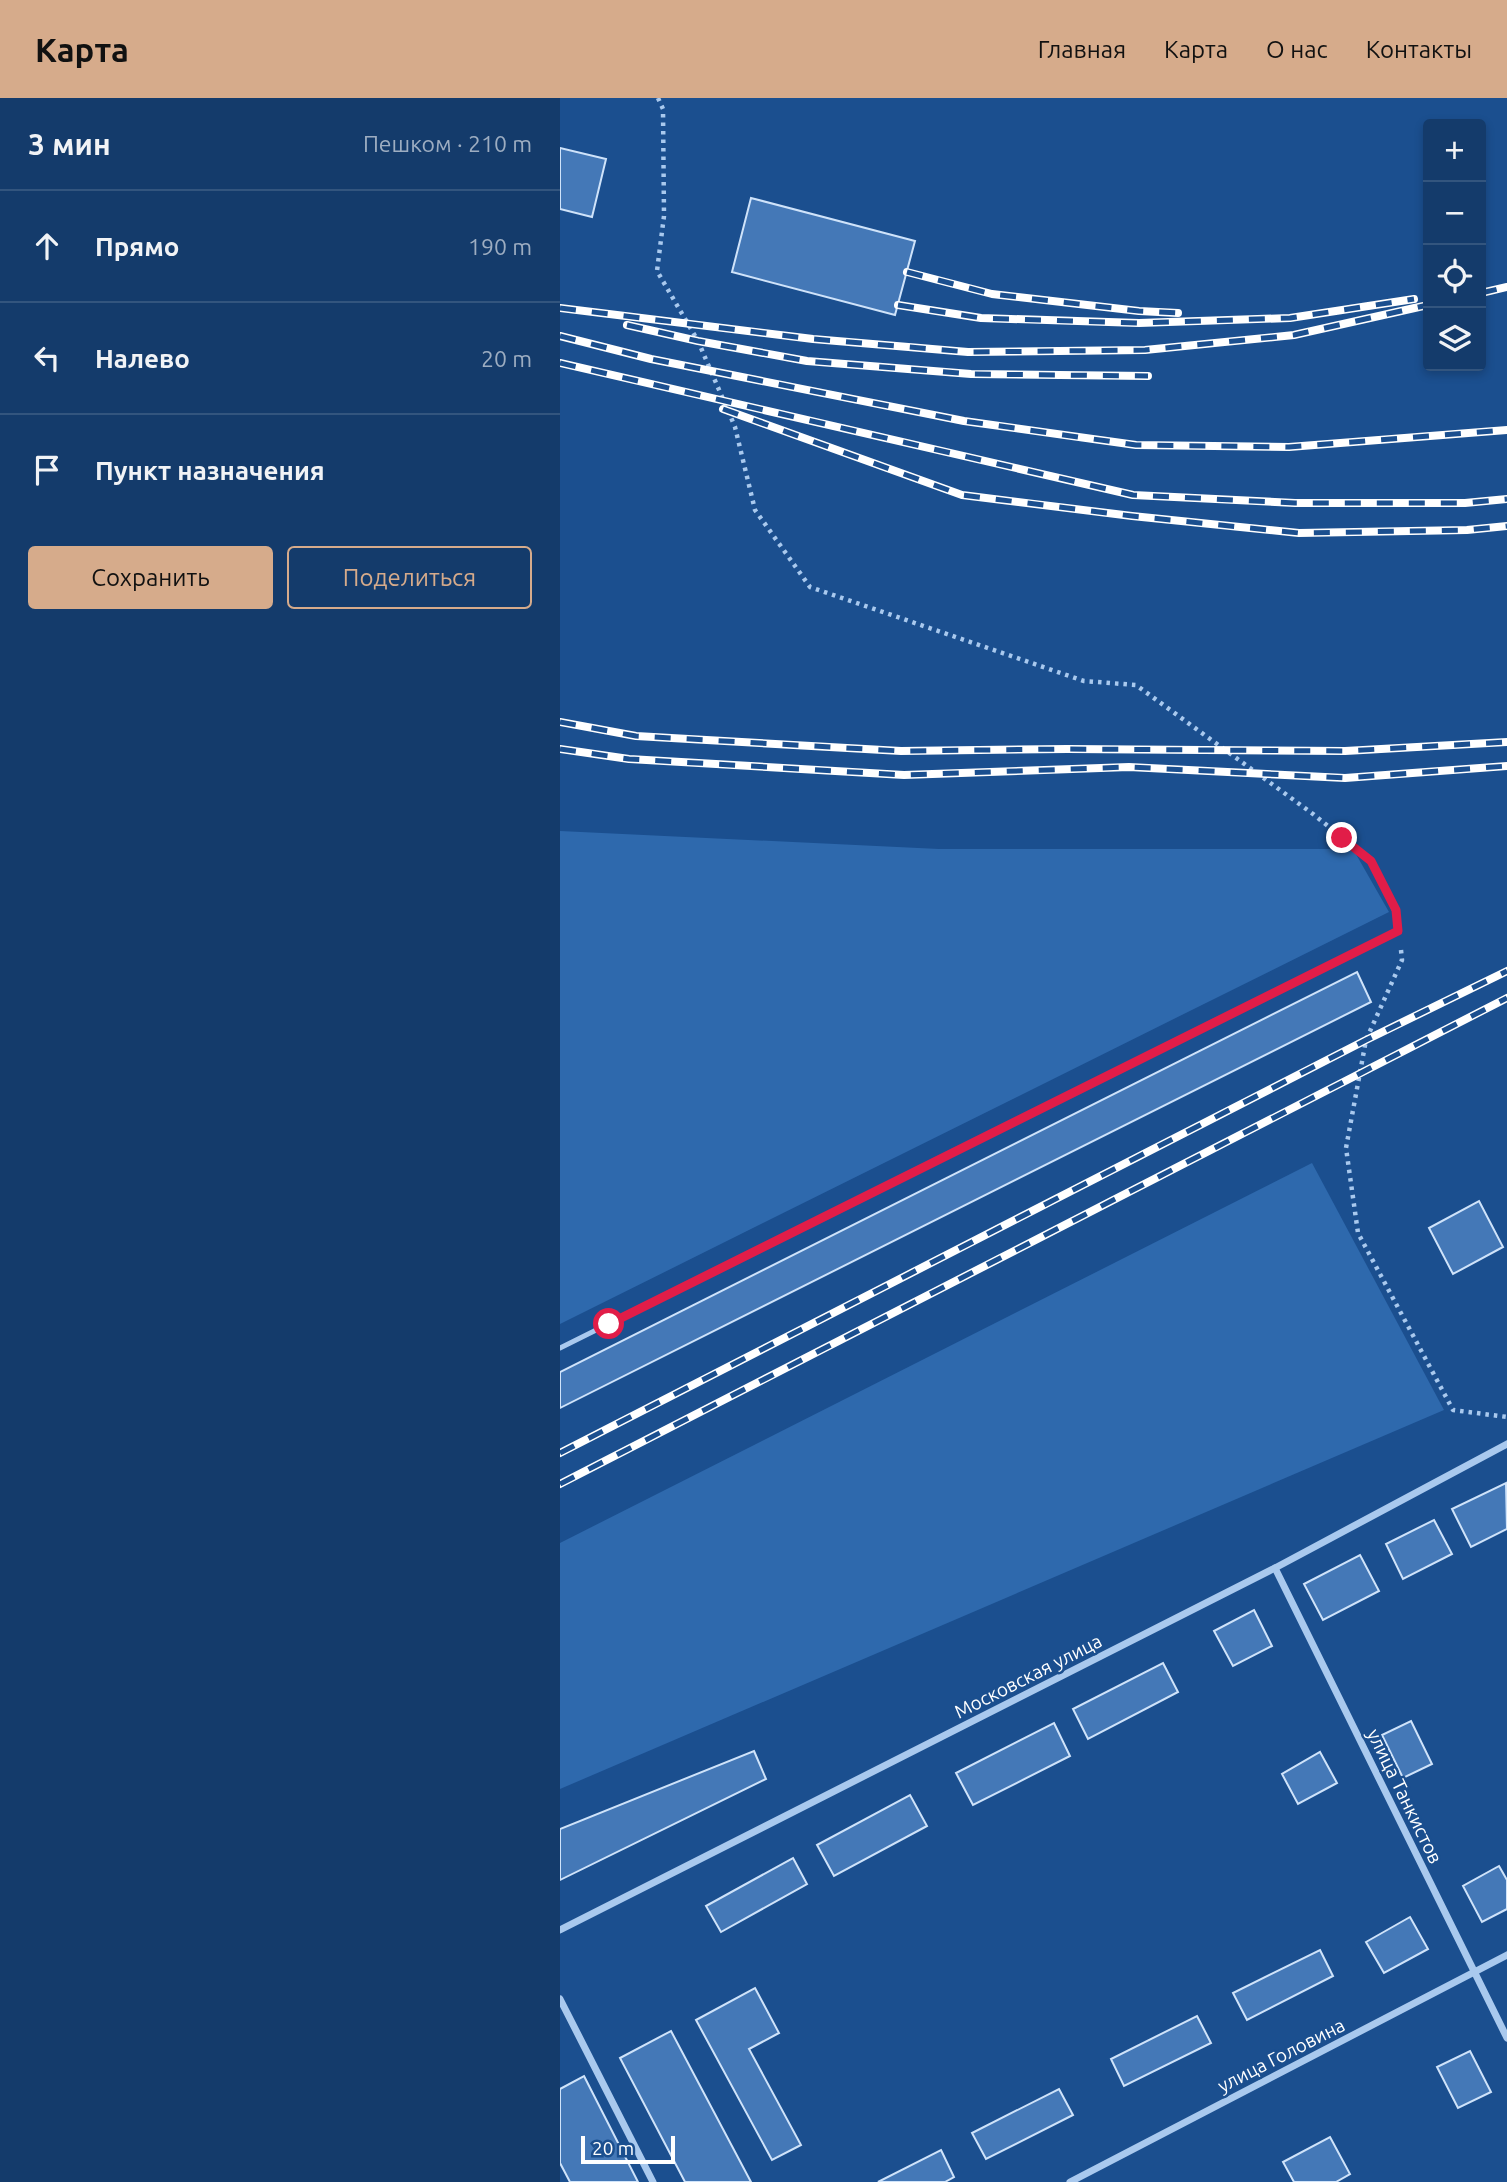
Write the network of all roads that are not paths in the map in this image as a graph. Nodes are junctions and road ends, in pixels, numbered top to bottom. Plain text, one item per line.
1 (1398, 931) road end
2 (560, 1348) edge
3 (1507, 1444) edge
4 (1275, 1568) junction
5 (560, 1930) edge
6 (1507, 1955) edge
7 (1474, 1973) junction
8 (560, 2000) edge
9 (1507, 2038) edge
10 (653, 2182) edge
11 (1070, 2182) edge

1 - 2 lane
3 - 4 street, Московская улица
4 - 5 street, Московская улица
4 - 7 street, улица Танкистов
6 - 7 street, улица Головина
7 - 9 street, улица Танкистов
7 - 11 street, улица Головина
8 - 10 street

